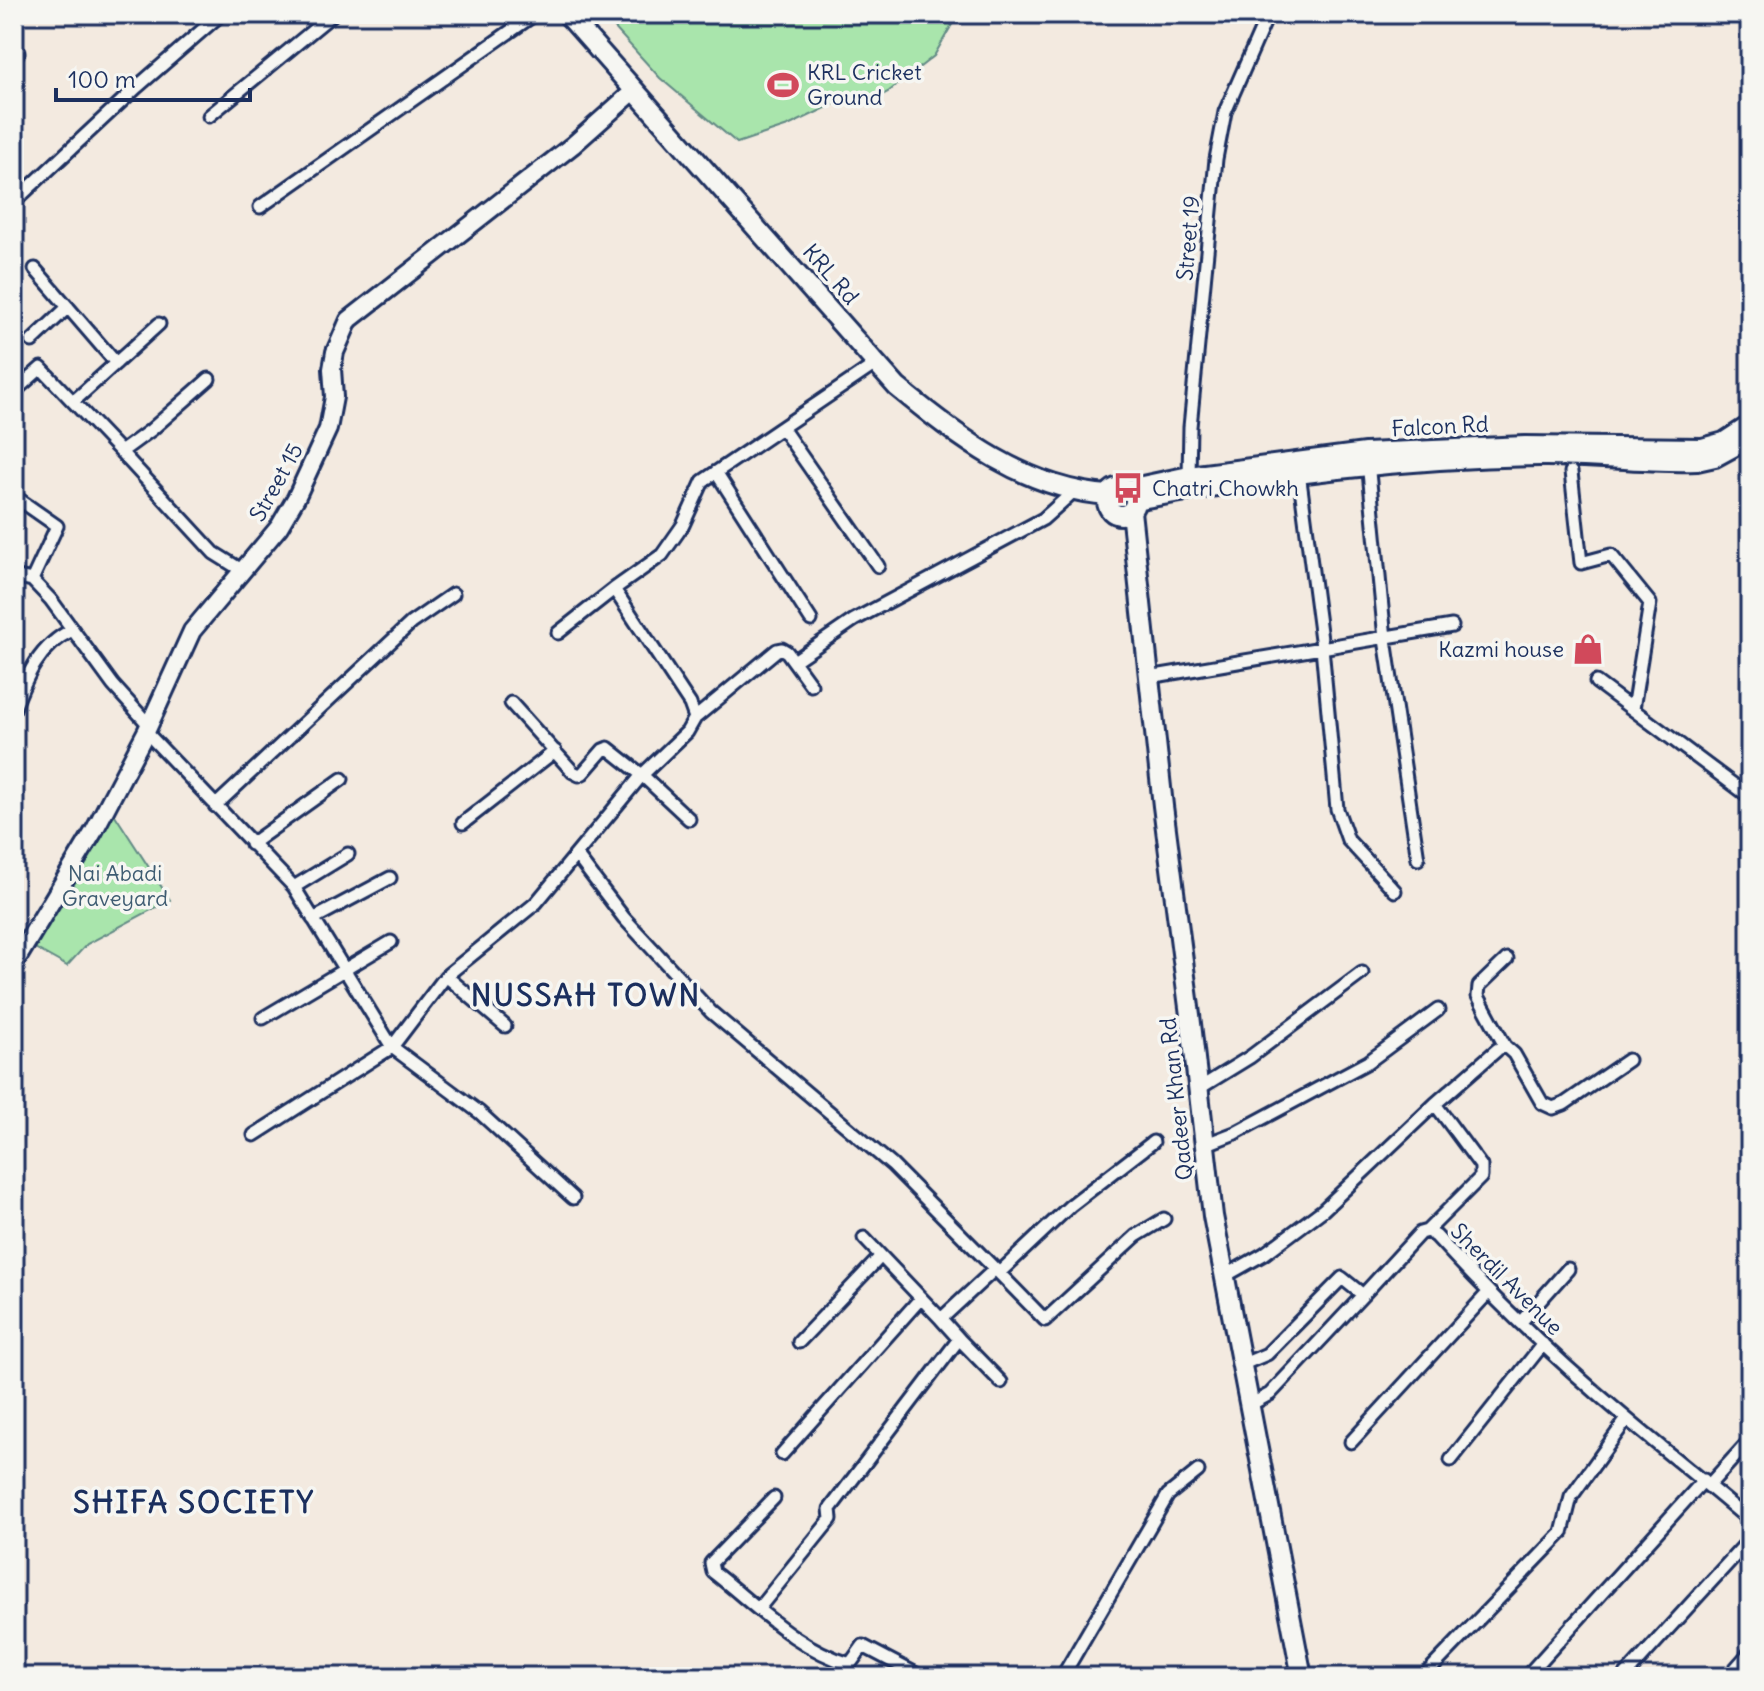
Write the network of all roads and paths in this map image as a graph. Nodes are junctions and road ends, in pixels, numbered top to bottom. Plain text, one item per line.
1 (221, 14) edge
2 (333, 14) edge
3 (535, 14) edge
4 (567, 14) edge
5 (1268, 14) edge
6 (635, 90) junction
7 (209, 116) dead end
8 (14, 202) edge
9 (260, 207) dead end
10 (35, 269) dead end
11 (68, 307) junction
12 (159, 324) dead end
13 (32, 341) dead end
14 (116, 363) junction
15 (877, 363) junction
16 (209, 379) dead end
17 (14, 392) edge
18 (74, 401) junction
19 (1750, 424) edge
20 (782, 428) junction
21 (1750, 439) edge
22 (121, 452) junction
23 (716, 472) junction
24 (1369, 472) dead end
25 (1571, 472) dead end
26 (1189, 475) junction
27 (1300, 480) dead end
28 (1073, 492) junction
29 (14, 496) edge
30 (1128, 504) junction
31 (878, 566) dead end
32 (243, 571) junction
33 (14, 576) edge
34 (32, 580) junction
35 (614, 589) junction
36 (453, 594) dead end
37 (811, 620) dead end
38 (1452, 626) dead end
39 (72, 630) junction
40 (558, 633) dead end
41 (1385, 639) junction
42 (1322, 647) junction
43 (794, 661) junction
44 (1149, 677) junction
45 (1596, 682) dead end
46 (811, 685) dead end
47 (511, 703) dead end
48 (14, 709) edge
49 (1633, 709) junction
50 (695, 718) junction
51 (147, 728) junction
52 (555, 751) junction
53 (642, 775) junction
54 (342, 779) dead end
55 (1750, 797) edge
56 (215, 806) junction
57 (689, 819) dead end
58 (463, 823) dead end
59 (251, 844) junction
60 (348, 854) dead end
61 (577, 856) junction
62 (1418, 859) dead end
63 (390, 878) dead end
64 (294, 887) junction
65 (1395, 891) dead end
66 (313, 919) junction
67 (391, 942) dead end
68 (1507, 959) dead end
69 (14, 964) edge
70 (346, 971) junction
71 (1362, 973) dead end
72 (446, 976) junction
73 (1438, 1010) dead end
74 (263, 1018) dead end
75 (505, 1026) dead end
76 (1505, 1046) junction
77 (392, 1047) junction
78 (1628, 1060) dead end
79 (1198, 1089) junction
80 (1435, 1104) junction
81 (254, 1135) dead end
82 (1153, 1142) dead end
83 (1204, 1145) junction
84 (573, 1198) dead end
85 (1164, 1219) dead end
86 (1427, 1231) junction
87 (864, 1238) dead end
88 (881, 1256) junction
89 (1568, 1269) dead end
90 (997, 1271) junction
91 (1225, 1276) junction
92 (1488, 1293) junction
93 (1363, 1295) junction
94 (921, 1298) junction
95 (941, 1319) junction
96 (1520, 1323) junction
97 (959, 1339) junction
98 (799, 1342) dead end
99 (1543, 1344) junction
100 (1241, 1365) junction
101 (1001, 1382) dead end
102 (1248, 1406) junction
103 (1627, 1419) junction
104 (1750, 1440) edge
105 (1351, 1442) dead end
106 (782, 1454) dead end
107 (1451, 1460) dead end
108 (1198, 1471) dead end
109 (1706, 1483) junction
110 (774, 1498) dead end
111 (1750, 1521) edge
112 (1750, 1539) edge
113 (759, 1608) junction
114 (1750, 1652) edge
115 (922, 1677) edge
116 (1062, 1677) edge
117 (1293, 1677) edge
118 (1302, 1677) edge
119 (1423, 1677) edge
120 (1526, 1677) edge
121 (1624, 1677) edge
122 (1728, 1677) edge

1 - 8 street
2 - 7 street
3 - 9 street
4 - 6 main road, KRL Rd
5 - 26 street, Street 19
6 - 15 main road, KRL Rd
6 - 32 street, Street 15
10 - 11 street
11 - 13 street
11 - 14 street
12 - 14 street
14 - 18 street
15 - 20 street
15 - 28 main road, KRL Rd
16 - 22 street
17 - 18 street
18 - 22 street
19 - 26 street, Falcon Rd
20 - 23 street
20 - 31 street
21 - 30 street, Falcon Rd
22 - 32 street
23 - 35 street
23 - 37 street
24 - 41 street
25 - 49 street
26 - 30 street, Falcon Rd
27 - 42 street
28 - 30 main road, KRL Rd
28 - 43 street
29 - 34 street
30 - 44 main road, Qadeer Khan Rd
30 - 117 main road, Qadeer Khan Rd
32 - 51 street, Street 15
33 - 34 street
34 - 39 street
35 - 40 street
35 - 50 street
36 - 56 street
38 - 41 street
39 - 48 street
39 - 51 street
41 - 42 street
41 - 62 street
42 - 44 street
42 - 65 street
43 - 46 street
43 - 50 street
44 - 79 main road, Qadeer Khan Rd
45 - 49 street
47 - 52 street
49 - 55 street
50 - 53 street
51 - 56 street
51 - 69 street, Street 15
52 - 53 street
52 - 58 street
53 - 57 street
53 - 61 street
54 - 59 street
56 - 59 street
59 - 64 street
60 - 64 street
61 - 72 street
61 - 90 street
63 - 66 street
64 - 66 street
66 - 70 street
67 - 70 street
68 - 76 street
70 - 74 street
70 - 77 street
71 - 79 street
72 - 75 street
72 - 77 street
73 - 83 street
76 - 78 street
76 - 80 street
77 - 81 street
77 - 84 street
79 - 83 main road, Qadeer Khan Rd
80 - 86 street
80 - 91 street
82 - 90 street
83 - 91 main road, Qadeer Khan Rd
85 - 90 street
86 - 92 street, Sherdil Avenue
86 - 93 street, Sherdil Avenue
87 - 88 street
88 - 94 street
88 - 98 street
89 - 96 street
90 - 95 street
91 - 100 main road, Qadeer Khan Rd
92 - 96 street, Sherdil Avenue
92 - 105 street
93 - 100 street
93 - 102 street, Sherdil Avenue
94 - 95 street
94 - 106 street
95 - 97 street
96 - 99 street, Sherdil Avenue
97 - 101 street
97 - 113 street
99 - 103 street, Sherdil Avenue
99 - 107 street
100 - 102 main road, Qadeer Khan Rd
102 - 118 main road, Qadeer Khan Rd
103 - 109 street, Sherdil Avenue
103 - 119 street
104 - 109 street
108 - 116 street
109 - 111 street, Sherdil Avenue
109 - 120 street
110 - 113 street
112 - 121 street
113 - 115 street
114 - 122 street

